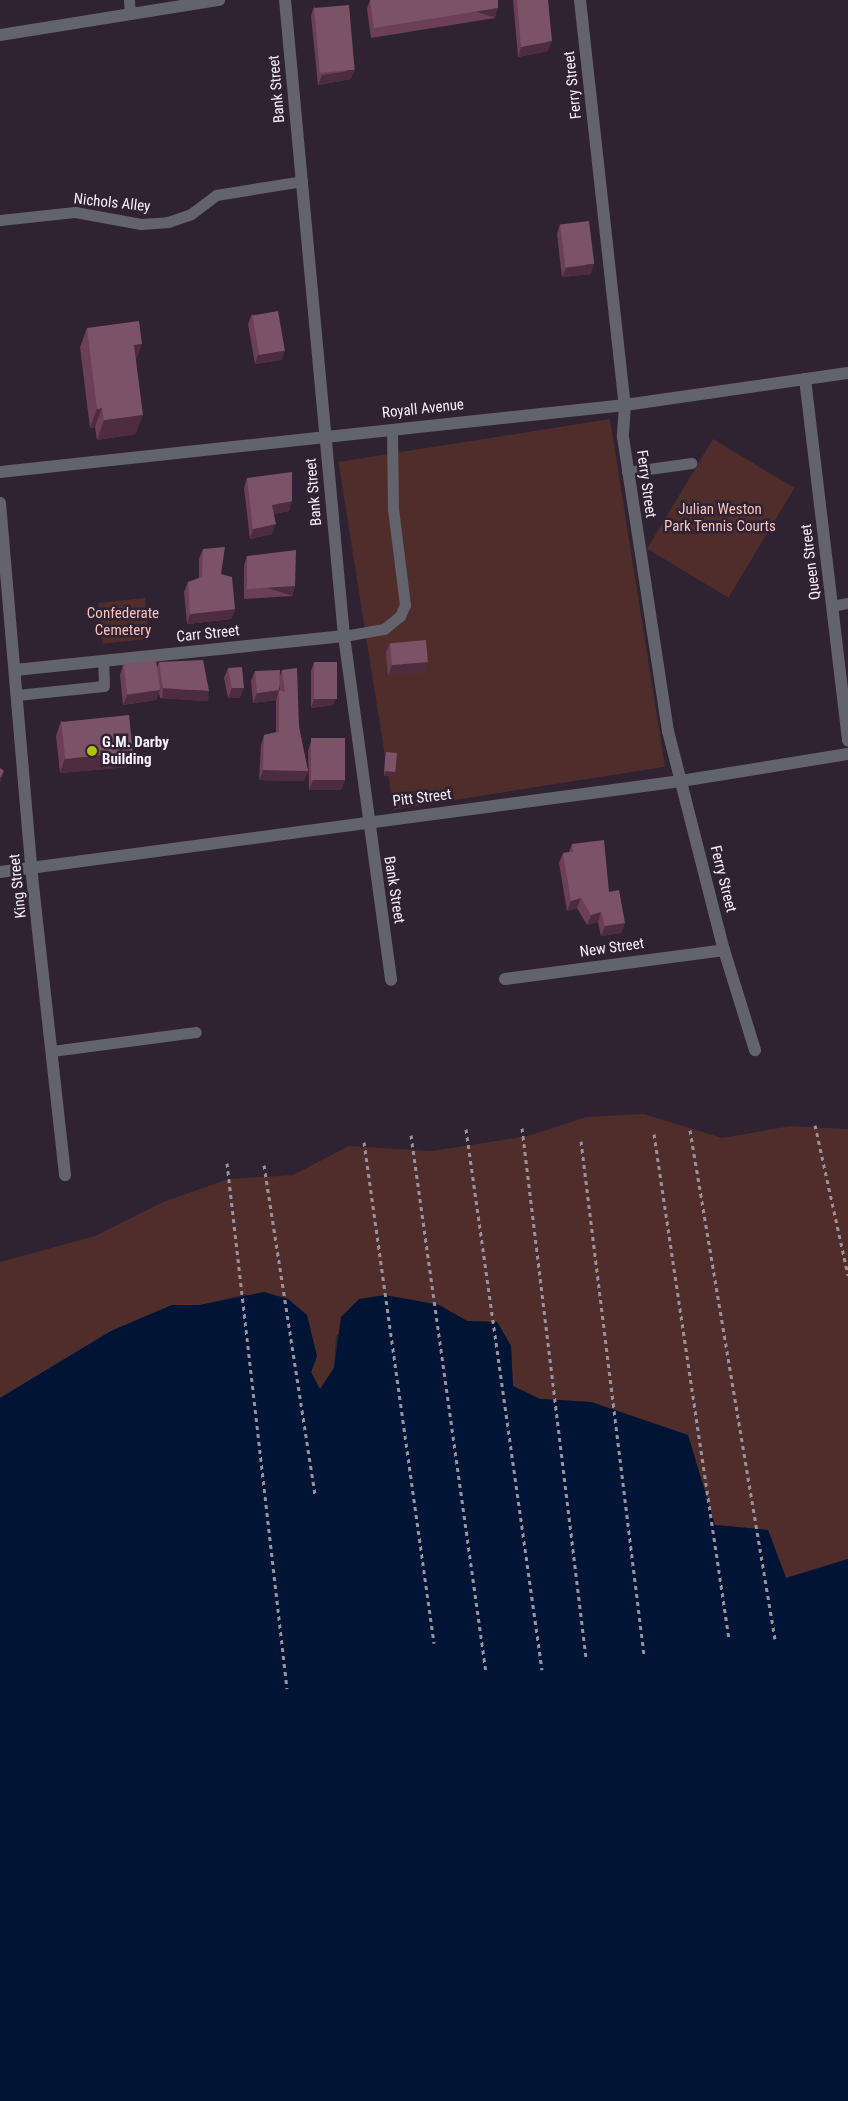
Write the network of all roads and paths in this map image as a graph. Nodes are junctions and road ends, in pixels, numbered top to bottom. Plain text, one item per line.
1 (129, 0) edge
2 (219, 0) edge
3 (285, 0) edge
4 (580, 0) edge
5 (130, 14) junction
6 (0, 35) edge
7 (302, 181) junction
8 (0, 220) edge
9 (848, 373) edge
10 (805, 379) junction
11 (625, 405) junction
12 (392, 429) junction
13 (325, 436) junction
14 (691, 463) dead end
15 (0, 472) edge
16 (627, 472) junction
17 (0, 503) edge
18 (848, 603) edge
19 (832, 606) junction
20 (344, 636) junction
21 (103, 661) junction
22 (15, 670) junction
23 (17, 695) junction
24 (848, 740) edge
25 (848, 754) edge
26 (681, 781) junction
27 (366, 821) junction
28 (32, 867) junction
29 (0, 872) edge
30 (724, 950) junction
31 (505, 979) dead end
32 (391, 980) dead end
33 (196, 1032) dead end
34 (755, 1050) dead end
35 (52, 1051) junction
36 (815, 1125) dead end
37 (522, 1128) dead end
38 (466, 1129) dead end
39 (690, 1130) dead end
40 (654, 1134) dead end
41 (411, 1135) dead end
42 (364, 1142) dead end
43 (581, 1142) dead end
44 (226, 1163) dead end
45 (264, 1165) dead end
46 (66, 1175) dead end
47 (848, 1275) edge
48 (315, 1494) dead end
49 (729, 1639) dead end
50 (776, 1640) dead end
51 (434, 1643) dead end
52 (644, 1655) dead end
53 (586, 1658) dead end
54 (542, 1670) dead end
55 (486, 1673) dead end
56 (287, 1690) dead end

1 - 5 lane
2 - 5 street
3 - 7 street, Bank Street
4 - 11 street, Ferry Street
5 - 6 street
7 - 8 lane, Nichols Alley
7 - 13 street, Bank Street
9 - 10 street, Royall Avenue
10 - 11 street, Royall Avenue
10 - 19 street, Queen Street
11 - 12 street, Royall Avenue
11 - 16 street, Ferry Street
12 - 13 street, Royall Avenue
12 - 20 lane
13 - 15 street, Royall Avenue
13 - 20 street, Bank Street
14 - 16 lane
16 - 26 street, Ferry Street
17 - 22 street, King Street
18 - 19 lane
19 - 24 street, Queen Street
20 - 21 street, Carr Street
20 - 27 street, Bank Street
21 - 22 street, Carr Street
21 - 23 lane
22 - 23 street, King Street
23 - 28 street, King Street
25 - 26 street, Pitt Street
26 - 27 street, Pitt Street
26 - 30 street, Ferry Street
27 - 28 street, Pitt Street
27 - 32 street, Bank Street
28 - 29 street, Pitt Street
28 - 35 street, King Street
30 - 31 street, New Street
30 - 34 street, Ferry Street
33 - 35 lane
35 - 46 street, King Street
36 - 47 path
37 - 53 path
38 - 54 path
39 - 50 path
40 - 49 path
41 - 55 path
42 - 51 path
43 - 52 path
44 - 56 path
45 - 48 path

